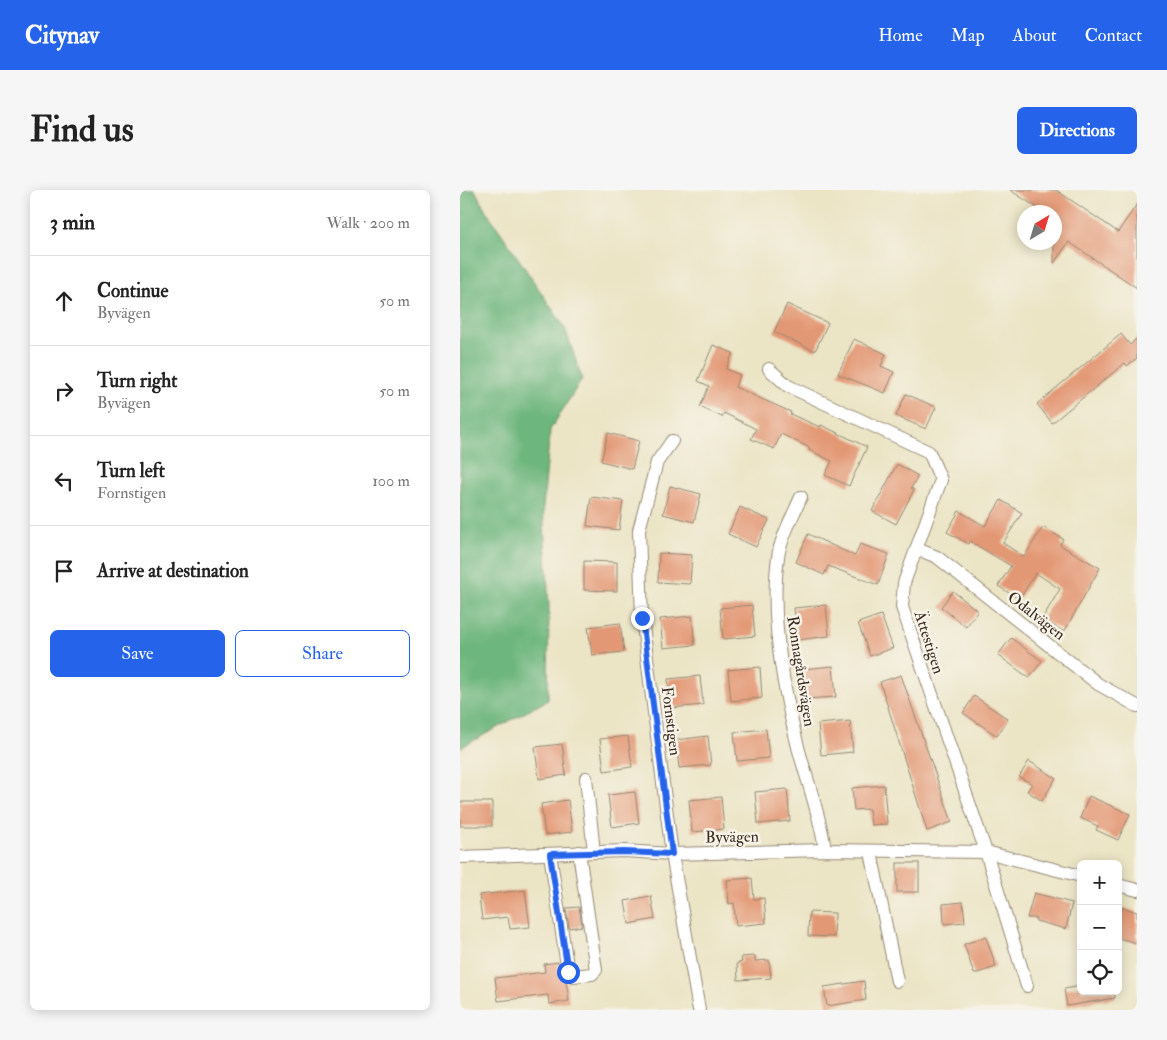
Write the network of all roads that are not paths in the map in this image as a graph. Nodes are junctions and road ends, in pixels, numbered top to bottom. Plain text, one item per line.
1 (769, 369) dead end
2 (672, 442) dead end
3 (801, 497) dead end
4 (917, 549) junction
5 (1137, 706) edge
6 (586, 778) dead end
7 (825, 850) junction
8 (579, 852) junction
9 (594, 852) junction
10 (871, 852) junction
11 (986, 852) junction
12 (550, 854) junction
13 (672, 854) junction
14 (460, 857) edge
15 (1077, 875) edge
16 (1122, 886) edge
17 (1137, 890) edge
18 (897, 981) dead end
19 (1027, 986) dead end
20 (699, 1010) edge

1 - 4 street, Ättestigen
2 - 13 street, Fornstigen
3 - 7 street, Ronnagårdsvägen
4 - 5 street, Odalvägen
4 - 11 street, Ättestigen
6 - 9 street
7 - 10 street, Byvägen
7 - 13 street, Byvägen
8 - 9 street, Byvägen
8 - 12 street, Byvägen
8 - 12 street
9 - 13 street, Byvägen
10 - 11 street, Byvägen
10 - 18 street
11 - 15 street, Byvägen
11 - 19 street, Ättestigen
12 - 14 street, Byvägen
13 - 20 street, Fornstigen
16 - 17 street

